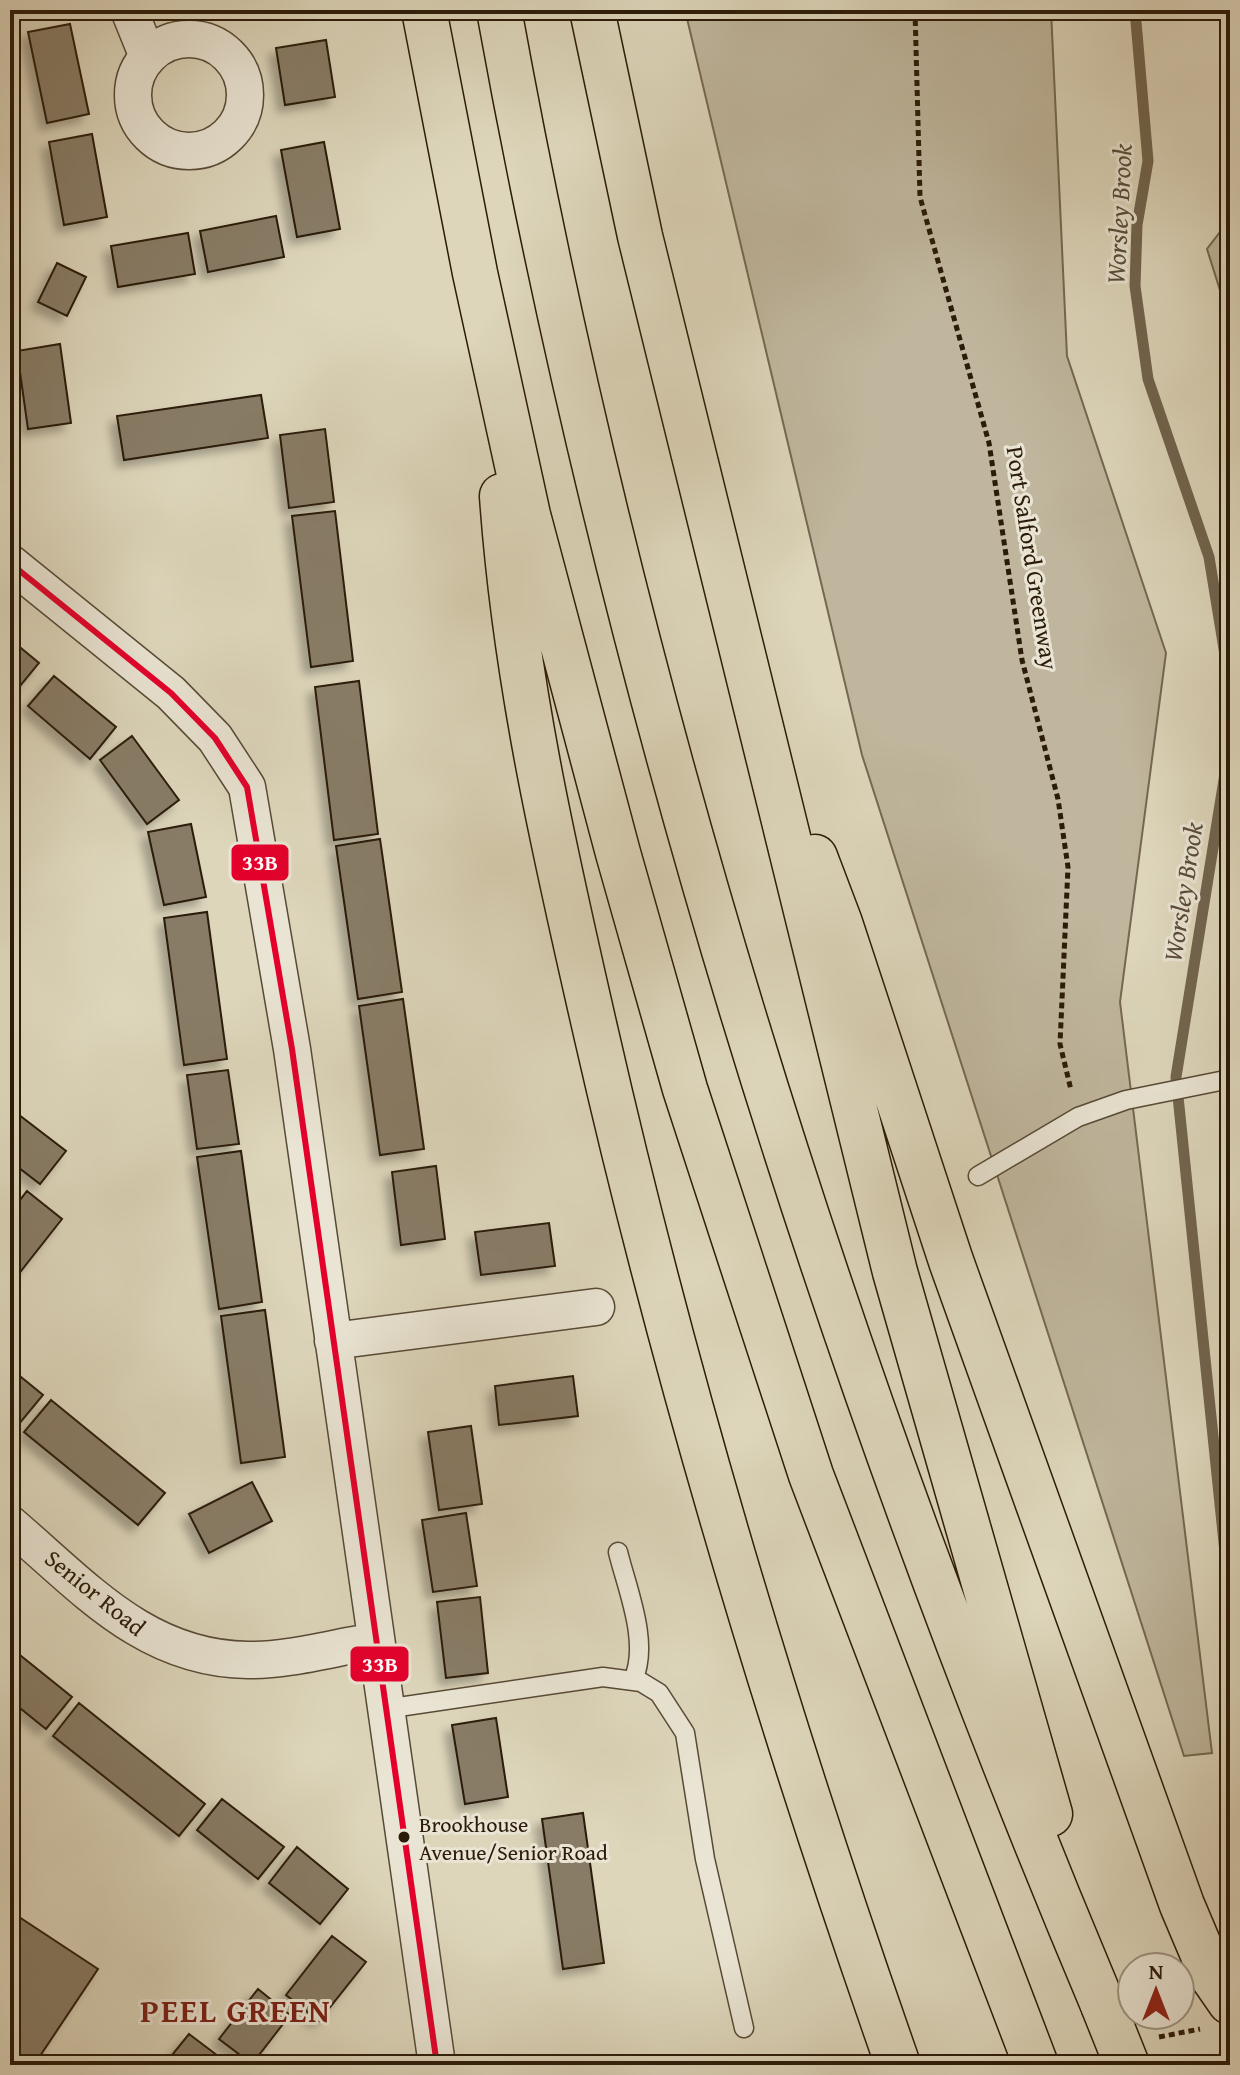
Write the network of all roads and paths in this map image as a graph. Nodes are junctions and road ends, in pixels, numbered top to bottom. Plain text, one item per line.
1 (129, 10) edge
2 (424, 10) edge
3 (499, 10) edge
4 (592, 10) edge
5 (915, 10) edge
6 (148, 57) dead end
7 (492, 349) junction
8 (10, 563) edge
9 (759, 713) junction
10 (1228, 1080) edge
11 (1078, 1117) junction
12 (978, 1176) dead end
13 (596, 1307) dead end
14 (333, 1341) junction
15 (10, 1524) edge
16 (618, 1552) dead end
17 (376, 1641) junction
18 (633, 1680) junction
19 (385, 1709) junction
20 (1227, 1998) edge
21 (1103, 2005) junction
22 (744, 2028) dead end
23 (1031, 2051) edge
24 (437, 2065) edge
25 (898, 2065) edge
26 (1127, 2065) edge

1 - 6 street
2 - 7 highway
3 - 21 highway
4 - 9 highway
5 - 11 path, Port Salford Greenway
7 - 23 highway
7 - 25 highway
8 - 14 street
9 - 20 highway
9 - 21 highway
10 - 11 lane
11 - 12 lane
13 - 14 street
14 - 17 street
15 - 17 street, Senior Road
16 - 18 lane
17 - 19 street
18 - 19 lane
18 - 22 lane
19 - 24 street
21 - 26 highway, bridge

